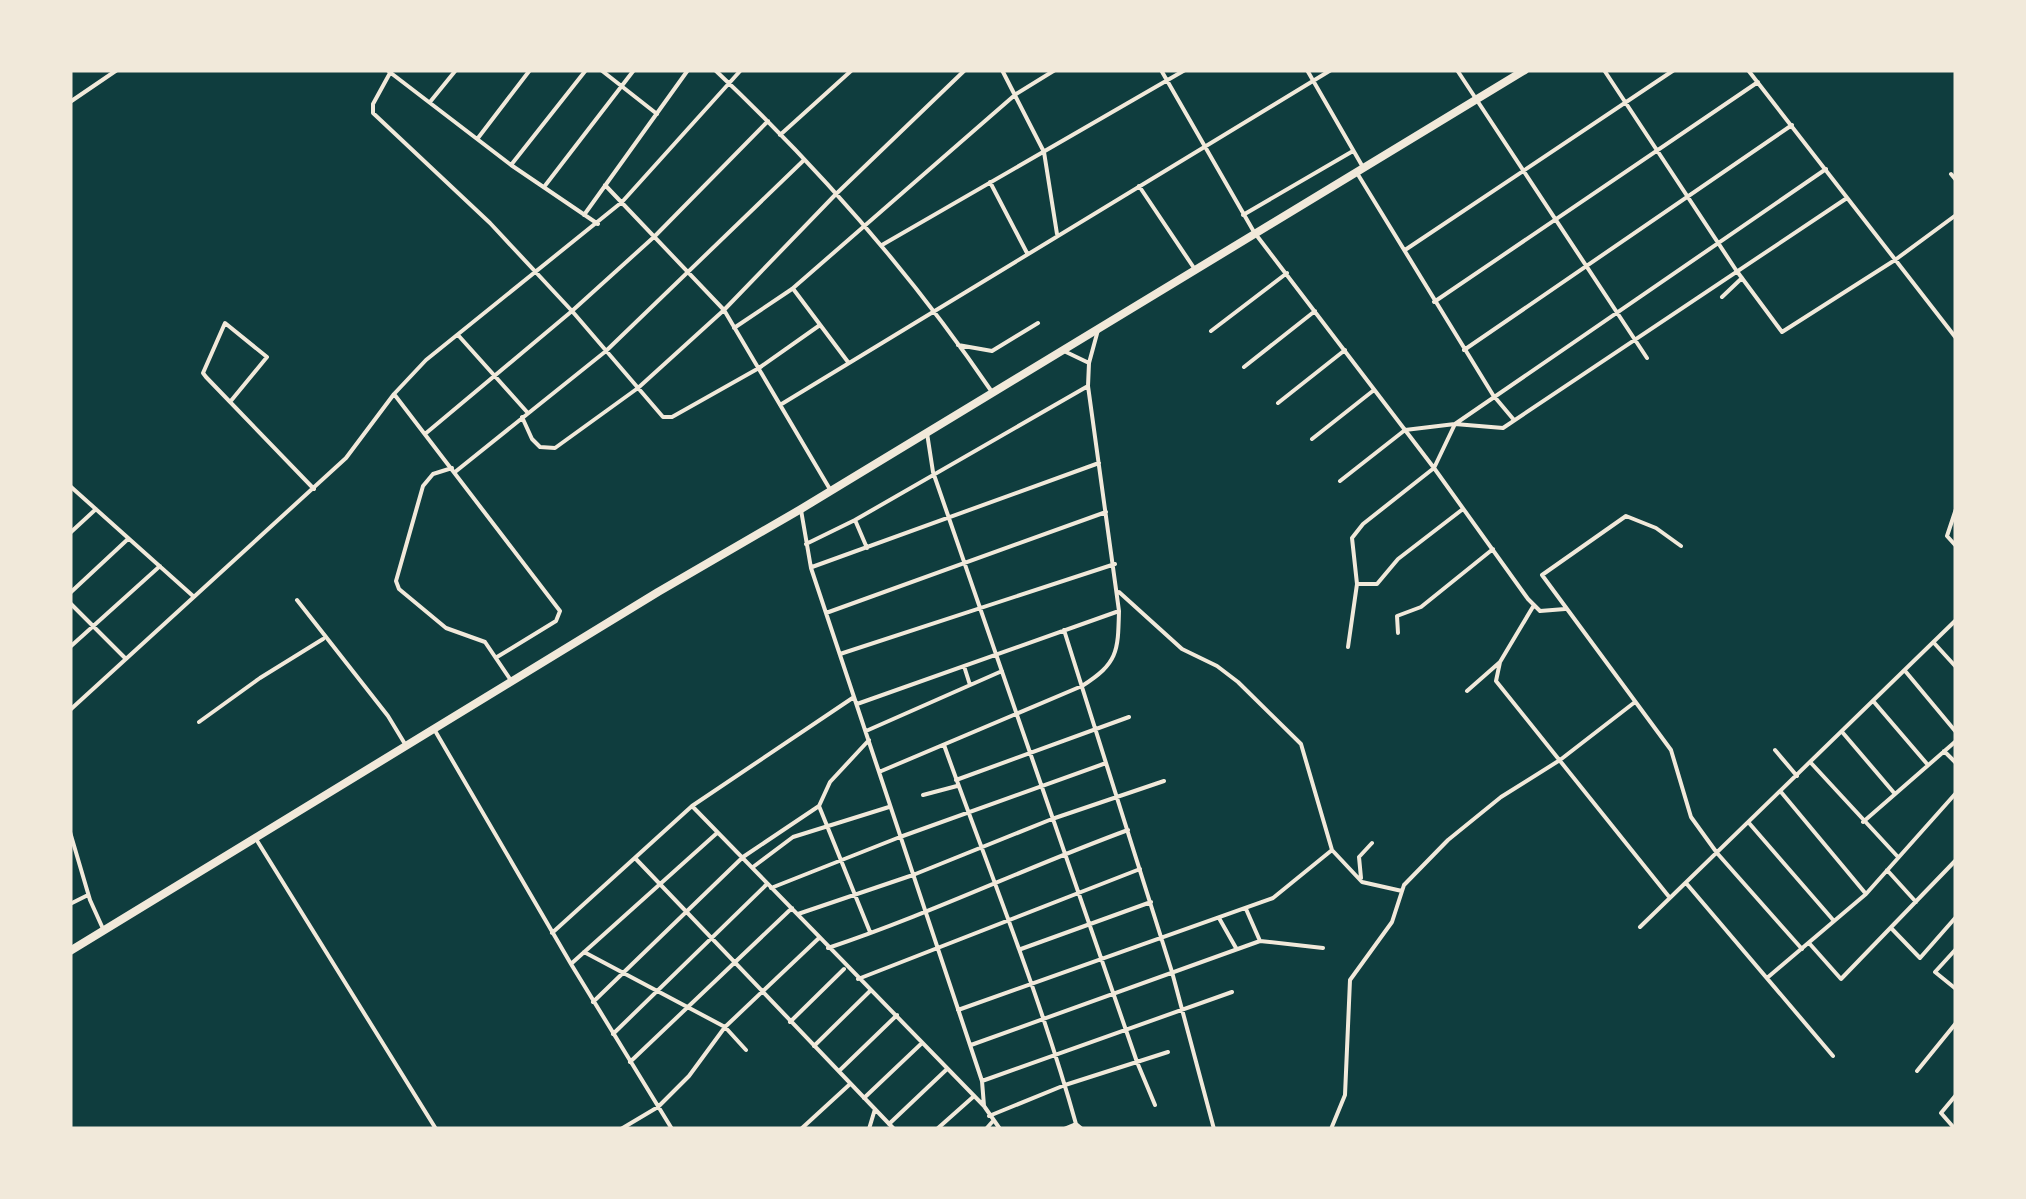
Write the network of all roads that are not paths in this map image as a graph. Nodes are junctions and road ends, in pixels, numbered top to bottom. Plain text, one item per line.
1 (117, 70) edge
2 (456, 70) edge
3 (530, 70) edge
4 (586, 70) edge
5 (600, 70) edge
6 (634, 70) edge
7 (716, 70) edge
8 (741, 70) edge
9 (852, 70) edge
10 (965, 70) edge
11 (1002, 70) edge
12 (1055, 70) edge
13 (1161, 70) edge
14 (1185, 70) edge
15 (1307, 70) edge
16 (1332, 70) edge
17 (1457, 70) edge
18 (1525, 70) edge
19 (1604, 70) edge
20 (1674, 70) edge
21 (1748, 70) edge
22 (388, 71) edge
23 (686, 71) edge
24 (1167, 80) junction
25 (1313, 81) junction
26 (729, 82) junction
27 (1758, 82) junction
28 (622, 87) junction
29 (1016, 94) junction
30 (1477, 100) junction
31 (70, 102) edge
32 (430, 102) junction
33 (1626, 103) junction
34 (656, 114) junction
35 (768, 121) junction
36 (1792, 126) junction
37 (780, 135) junction
38 (478, 139) junction
39 (1204, 146) junction
40 (1354, 151) junction
41 (1044, 152) junction
42 (1658, 152) junction
43 (803, 161) junction
44 (511, 165) junction
45 (1826, 170) junction
46 (1360, 171) junction
47 (1524, 172) junction
48 (990, 182) junction
49 (605, 184) junction
50 (1139, 186) junction
51 (544, 188) junction
52 (835, 196) junction
53 (1847, 198) junction
54 (1688, 199) junction
55 (622, 202) junction
56 (584, 215) junction
57 (1243, 215) junction
58 (1956, 215) edge
59 (1557, 220) junction
60 (598, 224) junction
61 (865, 228) junction
62 (1254, 232) junction
63 (1057, 235) junction
64 (655, 236) junction
65 (1719, 244) junction
66 (880, 246) junction
67 (1404, 250) junction
68 (1027, 253) junction
69 (1895, 260) junction
70 (1588, 267) junction
71 (1194, 268) junction
72 (1736, 270) junction
73 (689, 271) junction
74 (536, 272) junction
75 (1287, 273) junction
76 (1742, 278) junction
77 (792, 289) junction
78 (1722, 297) dead end
79 (1434, 302) junction
80 (724, 310) junction
81 (932, 310) junction
82 (572, 311) junction
83 (1315, 311) junction
84 (1618, 312) junction
85 (1038, 324) dead end
86 (820, 325) junction
87 (1099, 326) junction
88 (734, 328) junction
89 (1211, 332) dead end
90 (458, 335) junction
91 (1956, 338) edge
92 (1635, 339) junction
93 (958, 345) junction
94 (1061, 350) junction
95 (1345, 350) junction
96 (1464, 350) junction
97 (606, 352) junction
98 (1646, 358) dead end
99 (848, 362) junction
100 (1089, 363) junction
101 (1244, 367) dead end
102 (759, 368) junction
103 (495, 377) junction
104 (1088, 386) junction
105 (638, 388) junction
106 (1374, 390) junction
107 (993, 393) junction
108 (394, 394) junction
109 (1493, 395) junction
110 (230, 402) junction
111 (1278, 403) dead end
112 (780, 405) junction
113 (524, 414) junction
114 (1514, 420) junction
115 (1455, 424) junction
116 (1405, 430) junction
117 (926, 433) junction
118 (425, 434) junction
119 (1312, 439) dead end
120 (1100, 464) junction
121 (1434, 468) junction
122 (453, 470) junction
123 (933, 472) junction
124 (1340, 481) dead end
125 (70, 486) edge
126 (314, 489) junction
127 (831, 490) junction
128 (96, 509) junction
129 (801, 509) junction
130 (1464, 509) junction
131 (1956, 509) edge
132 (1106, 512) junction
133 (949, 518) junction
134 (855, 520) junction
135 (70, 533) edge
136 (128, 539) junction
137 (806, 544) junction
138 (1681, 546) dead end
139 (1956, 546) edge
140 (867, 548) junction
141 (1492, 550) junction
142 (964, 564) junction
143 (1115, 564) junction
144 (160, 566) junction
145 (811, 568) junction
146 (1356, 584) junction
147 (1116, 589) junction
148 (70, 593) edge
149 (195, 597) junction
150 (296, 600) dead end
151 (70, 603) edge
152 (1534, 605) junction
153 (980, 606) junction
154 (1566, 609) junction
155 (1119, 611) junction
156 (826, 613) junction
157 (1956, 620) edge
158 (94, 626) junction
159 (1064, 630) junction
160 (1398, 633) dead end
161 (325, 638) junction
162 (1935, 644) junction
163 (70, 647) edge
164 (1348, 647) dead end
165 (840, 654) junction
166 (996, 654) junction
167 (125, 658) junction
168 (498, 659) junction
169 (1500, 662) junction
170 (964, 666) junction
171 (1956, 666) edge
172 (1002, 671) junction
173 (1906, 672) junction
174 (512, 682) junction
175 (970, 685) junction
176 (1082, 686) junction
177 (1467, 690) dead end
178 (854, 697) junction
179 (1635, 702) junction
180 (1874, 702) junction
181 (856, 704) junction
182 (70, 710) edge
183 (1016, 714) junction
184 (1129, 716) dead end
185 (198, 722) dead end
186 (434, 729) junction
187 (1096, 729) junction
188 (866, 731) junction
189 (1843, 732) junction
190 (1956, 732) edge
191 (868, 740) junction
192 (1956, 741) edge
193 (406, 745) junction
194 (944, 745) junction
195 (1775, 750) dead end
196 (1944, 751) junction
197 (1030, 753) junction
198 (1560, 760) junction
199 (1106, 763) junction
200 (1811, 763) junction
201 (1956, 763) edge
202 (1928, 765) junction
203 (880, 772) junction
204 (1798, 776) junction
205 (1164, 781) dead end
206 (957, 782) junction
207 (1042, 786) junction
208 (1781, 792) junction
209 (1956, 793) edge
210 (1895, 794) junction
211 (923, 795) dead end
212 (1116, 796) junction
213 (692, 806) junction
214 (819, 806) junction
215 (891, 806) junction
216 (969, 815) junction
217 (1052, 819) junction
218 (1864, 822) junction
219 (1748, 823) junction
220 (826, 826) junction
221 (787, 828) junction
222 (1128, 830) junction
223 (70, 832) edge
224 (717, 833) junction
225 (792, 837) junction
226 (900, 837) junction
227 (256, 839) junction
228 (1372, 843) dead end
229 (981, 850) junction
230 (1332, 850) junction
231 (1716, 853) junction
232 (1064, 854) junction
233 (743, 857) junction
234 (1898, 857) junction
235 (636, 858) junction
236 (842, 860) junction
237 (1956, 860) edge
238 (753, 866) junction
239 (1140, 869) junction
240 (1887, 870) junction
241 (913, 875) junction
242 (1362, 882) junction
243 (1686, 883) junction
244 (661, 884) junction
245 (769, 886) junction
246 (994, 886) junction
247 (1402, 890) junction
248 (855, 894) junction
249 (1078, 894) junction
250 (1866, 894) junction
251 (89, 898) junction
252 (1670, 898) junction
253 (1151, 902) junction
254 (1916, 902) junction
255 (70, 904) edge
256 (792, 908) junction
257 (1246, 908) junction
258 (688, 912) junction
259 (925, 912) junction
260 (798, 914) junction
261 (1219, 918) junction
262 (1956, 918) edge
263 (1008, 920) junction
264 (1834, 921) junction
265 (1090, 923) junction
266 (1640, 926) dead end
267 (1892, 928) junction
268 (104, 931) junction
269 (552, 933) junction
270 (870, 934) junction
271 (1161, 937) junction
272 (712, 938) junction
273 (819, 938) junction
274 (1260, 942) junction
275 (1809, 943) junction
276 (828, 948) junction
277 (1323, 948) dead end
278 (1956, 948) edge
279 (937, 949) junction
280 (1021, 949) junction
281 (1802, 949) junction
282 (1237, 950) junction
283 (70, 951) edge
284 (584, 952) junction
285 (1103, 957) junction
286 (736, 962) junction
287 (570, 964) junction
288 (845, 967) junction
289 (1172, 972) junction
290 (623, 973) junction
291 (1767, 978) junction
292 (858, 979) junction
293 (1030, 984) junction
294 (1956, 989) edge
295 (657, 991) junction
296 (870, 991) junction
297 (764, 992) junction
298 (1115, 992) junction
299 (1232, 992) dead end
300 (593, 1002) junction
301 (688, 1008) junction
302 (958, 1010) junction
303 (1182, 1010) junction
304 (896, 1015) junction
305 (1042, 1020) junction
306 (790, 1022) junction
307 (1956, 1022) edge
308 (726, 1028) junction
309 (1127, 1029) junction
310 (613, 1034) junction
311 (922, 1044) junction
312 (814, 1046) junction
313 (970, 1046) junction
314 (746, 1050) dead end
315 (1168, 1052) dead end
316 (1054, 1055) junction
317 (1833, 1056) dead end
318 (630, 1062) junction
319 (1137, 1062) junction
320 (946, 1070) junction
321 (1917, 1071) dead end
322 (838, 1072) junction
323 (982, 1081) junction
324 (850, 1084) junction
325 (1065, 1085) junction
326 (1956, 1095) edge
327 (973, 1097) junction
328 (864, 1098) junction
329 (984, 1106) junction
330 (1155, 1106) dead end
331 (658, 1107) junction
332 (875, 1109) junction
333 (991, 1119) junction
334 (1076, 1124) junction
335 (891, 1126) edge
336 (436, 1129) edge
337 (621, 1129) edge
338 (672, 1129) edge
339 (801, 1129) edge
340 (869, 1129) edge
341 (937, 1129) edge
342 (986, 1129) edge
343 (1000, 1129) edge
344 (1064, 1129) edge
345 (1082, 1129) edge
346 (1214, 1129) edge
347 (1331, 1129) edge
348 (1956, 1129) edge

1 - 31 street
2 - 32 street
3 - 38 street
4 - 44 street
5 - 28 street
6 - 28 street
7 - 26 street
8 - 26 street
9 - 37 street
10 - 52 street
11 - 29 street
12 - 29 street
13 - 24 street
14 - 24 street
15 - 25 street
16 - 25 street
17 - 30 street
18 - 30 highway
19 - 33 street
20 - 33 street
21 - 27 street
22 - 32 street
22 - 74 street
23 - 34 street
24 - 39 street
24 - 41 street
25 - 39 street
25 - 40 street
26 - 35 street
26 - 55 street
27 - 36 street
27 - 42 street
28 - 34 street
28 - 51 street
29 - 41 street
29 - 61 street
30 - 46 highway
30 - 47 street
32 - 38 street
33 - 42 street
33 - 47 street
34 - 49 street
35 - 37 street
35 - 64 street
36 - 45 street
36 - 54 street
37 - 43 street
38 - 44 street
39 - 50 street
39 - 57 street
40 - 46 street
40 - 57 street
41 - 48 street
41 - 63 street
42 - 54 street
42 - 59 street
43 - 52 street
43 - 73 street
44 - 51 street
45 - 53 street
45 - 65 street
46 - 62 highway
46 - 67 street
47 - 59 street
47 - 67 street
48 - 66 street
48 - 68 street
49 - 55 street
49 - 56 street
50 - 63 street
50 - 71 street
51 - 56 street
52 - 61 street
52 - 80 street
53 - 69 street
53 - 72 street
54 - 65 street
54 - 70 street
55 - 60 street
55 - 64 street
56 - 60 street
57 - 62 street
58 - 69 street
59 - 70 street
59 - 79 street
60 - 74 street
61 - 66 street
61 - 77 street
62 - 71 highway
62 - 75 street
63 - 68 street
64 - 73 street
64 - 82 street
65 - 72 street
65 - 84 street
66 - 81 street
67 - 79 street
68 - 81 street
69 - 76 street
69 - 91 street
70 - 84 street
70 - 96 street
71 - 87 highway
72 - 76 street
72 - 92 street
73 - 80 street
73 - 97 street
74 - 82 street
74 - 90 street
75 - 83 street
75 - 89 street
76 - 78 street
77 - 86 street
77 - 88 street
79 - 96 street
80 - 88 street
80 - 105 street
81 - 93 street
81 - 99 street
82 - 97 street
82 - 103 street
83 - 95 street
83 - 101 street
84 - 92 street
84 - 109 street
85 - 93 street
86 - 99 street
86 - 102 street
87 - 94 highway
87 - 100 street
88 - 102 street
90 - 103 street
90 - 108 street
92 - 98 street
92 - 114 street
93 - 107 street
94 - 100 street
94 - 107 highway
95 - 106 street
95 - 111 street
96 - 109 street
97 - 105 street
97 - 113 street
99 - 112 street
100 - 104 street
102 - 105 street
102 - 112 street
103 - 113 street
103 - 118 street
104 - 120 street
104 - 123 street
105 - 113 street
106 - 116 street
106 - 119 street
107 - 117 highway
108 - 118 street
108 - 126 street
109 - 114 street
109 - 115 street
110 - 110 street
110 - 126 street
112 - 127 street
113 - 122 street
114 - 115 street
115 - 116 street
115 - 121 street
116 - 121 street
116 - 124 street
117 - 123 street
117 - 127 highway
118 - 122 street
120 - 132 street
120 - 133 street
121 - 130 street
121 - 146 street
122 - 168 street
122 - 168 street
123 - 133 street
123 - 134 street
125 - 128 street
126 - 149 street
127 - 129 highway
128 - 135 street
128 - 136 street
129 - 137 street
129 - 174 highway
130 - 141 street
130 - 146 street
131 - 139 street
132 - 142 street
132 - 143 street
133 - 140 street
133 - 142 street
134 - 137 street
134 - 140 street
136 - 144 street
136 - 148 street
137 - 145 street
138 - 154 street
140 - 145 street
141 - 152 street
141 - 160 street
142 - 153 street
142 - 156 street
143 - 147 street
143 - 153 street
144 - 149 street
144 - 158 street
145 - 156 street
146 - 164 street
147 - 155 street
147 - 230 street
149 - 167 street
150 - 161 street
151 - 158 street
152 - 154 street
152 - 169 street
153 - 165 street
153 - 166 street
154 - 179 street
155 - 159 street
155 - 176 street
156 - 165 street
157 - 162 street
158 - 163 street
158 - 167 street
159 - 166 street
159 - 176 street
161 - 185 street
161 - 193 street
162 - 171 street
162 - 173 street
165 - 178 street
166 - 170 street
166 - 172 street
167 - 182 street
168 - 174 street
169 - 177 street
169 - 198 street
170 - 175 street
170 - 181 street
172 - 175 street
172 - 183 street
173 - 180 street
173 - 190 street
174 - 186 highway
175 - 188 street
176 - 183 street
176 - 187 street
178 - 181 street
178 - 213 street
179 - 198 street
179 - 231 street
180 - 189 street
180 - 202 street
181 - 188 street
183 - 194 street
183 - 197 street
184 - 187 street
186 - 193 highway
186 - 269 street
187 - 197 street
187 - 199 street
188 - 191 street
189 - 200 street
189 - 210 street
191 - 203 street
191 - 214 street
192 - 196 street
193 - 227 highway
194 - 203 street
194 - 206 street
195 - 204 street
196 - 201 street
196 - 202 street
197 - 206 street
197 - 207 street
198 - 247 street
198 - 252 street
199 - 207 street
199 - 212 street
200 - 204 street
200 - 218 street
202 - 210 street
203 - 215 street
204 - 208 street
205 - 212 street
206 - 211 street
206 - 216 street
207 - 216 street
207 - 217 street
208 - 219 street
208 - 250 street
209 - 234 street
210 - 218 street
212 - 217 street
212 - 222 street
213 - 224 street
213 - 235 street
214 - 220 street
214 - 221 street
215 - 220 street
215 - 226 street
216 - 226 street
216 - 229 street
217 - 229 street
217 - 232 street
218 - 234 street
219 - 231 street
219 - 264 street
220 - 225 street
220 - 236 street
221 - 225 street
221 - 233 street
222 - 232 street
222 - 239 street
223 - 251 street
224 - 233 street
224 - 244 street
225 - 238 street
226 - 236 street
226 - 241 street
227 - 268 highway
227 - 336 street
228 - 242 street
229 - 241 street
229 - 246 street
230 - 242 street
230 - 257 street
231 - 243 street
231 - 281 street
232 - 246 street
232 - 249 street
233 - 238 street
233 - 258 street
234 - 240 street
235 - 244 street
235 - 269 street
236 - 245 street
236 - 248 street
237 - 254 street
238 - 245 street
239 - 249 street
239 - 253 street
240 - 250 street
240 - 254 street
241 - 248 street
241 - 259 street
242 - 247 street
243 - 252 street
243 - 291 street
244 - 258 street
244 - 284 street
245 - 256 street
245 - 272 street
246 - 259 street
246 - 263 street
247 - 347 street
248 - 260 street
248 - 270 street
249 - 263 street
249 - 265 street
250 - 264 street
251 - 255 street
251 - 268 street
252 - 266 street
253 - 265 street
253 - 271 street
254 - 267 street
256 - 260 street
256 - 286 street
257 - 261 street
257 - 274 street
258 - 272 street
258 - 290 street
259 - 270 street
259 - 279 street
260 - 273 street
261 - 271 street
261 - 282 street
262 - 267 street
263 - 279 street
263 - 280 street
264 - 275 street
265 - 280 street
265 - 285 street
267 - 275 street
268 - 283 highway
269 - 287 street
270 - 276 street
271 - 285 street
271 - 289 street
272 - 286 street
272 - 295 street
273 - 276 street
273 - 297 street
274 - 277 street
274 - 282 street
275 - 281 street
276 - 288 street
278 - 294 street
279 - 292 street
279 - 302 street
280 - 293 street
281 - 291 street
282 - 289 street
284 - 287 street
284 - 290 street
285 - 293 street
285 - 298 street
286 - 297 street
286 - 301 street
287 - 300 street
288 - 292 street
288 - 306 street
289 - 298 street
289 - 303 street
290 - 295 street
290 - 300 street
291 - 317 street
292 - 296 street
293 - 302 street
293 - 305 street
295 - 301 street
295 - 310 street
296 - 304 street
296 - 312 street
297 - 306 street
297 - 308 street
298 - 305 street
298 - 309 street
299 - 303 street
300 - 310 street
301 - 308 street
301 - 318 street
302 - 313 street
303 - 309 street
303 - 346 street
304 - 311 street
304 - 322 street
305 - 313 street
305 - 316 street
306 - 312 street
307 - 321 street
308 - 314 street
308 - 331 street
309 - 316 street
309 - 319 street
310 - 318 street
311 - 320 street
311 - 328 street
312 - 322 street
313 - 323 street
315 - 319 street
316 - 323 street
316 - 325 street
318 - 331 street
319 - 325 street
319 - 330 street
320 - 327 street
320 - 335 street
322 - 324 street
323 - 329 street
324 - 328 street
324 - 339 street
325 - 333 street
325 - 334 street
326 - 348 street
327 - 329 street
327 - 341 street
328 - 332 street
329 - 333 street
331 - 337 street
331 - 338 street
332 - 335 street
332 - 340 street
333 - 342 street
333 - 343 street
334 - 344 street
334 - 345 street

